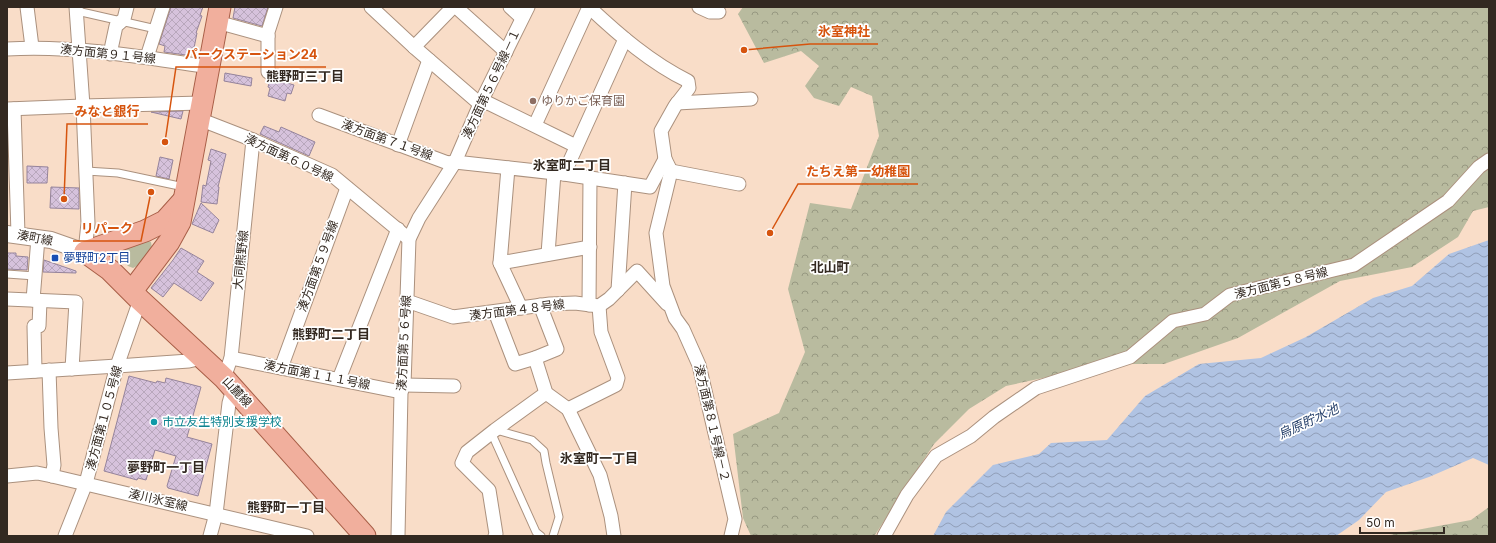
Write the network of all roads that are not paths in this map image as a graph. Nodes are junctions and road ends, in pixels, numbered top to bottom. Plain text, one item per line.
1 (27, 7) edge
2 (127, 7) edge
3 (163, 7) edge
4 (276, 7) edge
5 (371, 7) edge
6 (455, 7) edge
7 (510, 7) edge
8 (589, 7) edge
9 (699, 7) edge
10 (77, 9) edge
11 (719, 12) dead end
12 (525, 13) edge
13 (219, 15) edge
14 (121, 21) junction
15 (156, 29) junction
16 (268, 36) junction
17 (625, 39) junction
18 (32, 47) junction
19 (414, 47) junction
20 (7, 49) edge
21 (80, 51) junction
22 (506, 52) junction
23 (110, 54) junction
24 (147, 57) junction
25 (429, 60) junction
26 (209, 67) junction
27 (268, 72) dead end
28 (751, 99) dead end
29 (677, 103) junction
30 (480, 104) junction
31 (84, 106) junction
32 (11, 109) edge
33 (201, 111) junction
34 (319, 115) dead end
35 (535, 125) junction
36 (253, 140) junction
37 (398, 145) junction
38 (576, 146) junction
39 (665, 159) junction
40 (1489, 160) edge
41 (455, 162) junction
42 (508, 168) junction
43 (86, 171) junction
44 (671, 171) junction
45 (559, 174) junction
46 (590, 178) junction
47 (625, 183) junction
48 (739, 184) dead end
49 (347, 188) junction
50 (185, 193) junction
51 (398, 229) junction
52 (12, 234) edge
53 (38, 238) junction
54 (409, 239) junction
55 (590, 247) junction
56 (85, 252) junction
57 (548, 254) junction
58 (500, 263) junction
59 (7, 274) edge
60 (35, 276) junction
61 (618, 290) junction
62 (136, 296) junction
63 (7, 299) edge
64 (36, 300) junction
65 (407, 301) junction
66 (540, 305) junction
67 (594, 306) junction
68 (521, 308) junction
69 (671, 308) junction
70 (495, 312) junction
71 (202, 358) junction
72 (232, 358) junction
73 (535, 358) junction
74 (117, 366) junction
75 (281, 368) junction
76 (72, 369) junction
77 (49, 370) junction
78 (35, 371) junction
79 (7, 373) edge
80 (339, 379) junction
81 (228, 383) junction
82 (454, 386) dead end
83 (403, 389) junction
84 (546, 393) junction
85 (568, 409) junction
86 (493, 431) junction
87 (7, 476) edge
88 (52, 476) junction
89 (86, 483) junction
90 (216, 514) junction
91 (65, 536) edge
92 (210, 536) edge
93 (307, 536) edge
94 (365, 536) edge
95 (398, 536) edge
96 (495, 536) edge
97 (541, 536) edge
98 (554, 536) edge
99 (614, 536) edge
100 (731, 536) edge
101 (884, 536) edge

1 - 18 street
2 - 14 street
3 - 15 street
4 - 16 street
5 - 19 street
6 - 19 street
6 - 22 street
7 - 12 street
8 - 17 street
8 - 35 street
9 - 11 street
10 - 14 lane
10 - 21 street
12 - 22 street, 湊方面第５６号線－１
13 - 16 street
13 - 26 main road
14 - 15 lane
14 - 23 street
15 - 24 street
16 - 27 street
17 - 29 street
17 - 38 street
18 - 20 street, 湊方面第９１号線
18 - 21 street, 湊方面第９１号線
19 - 25 street
21 - 23 street, 湊方面第９１号線
21 - 31 street
22 - 30 street, 湊方面第５６号線－１
23 - 24 street, 湊方面第９１号線
24 - 26 street, 湊方面第９１号線
25 - 30 street
25 - 37 street
26 - 33 main road
28 - 29 street
29 - 39 street
30 - 35 street
30 - 41 street, 湊方面第５６号線－１
31 - 32 street
31 - 33 street
31 - 43 street
32 - 52 street
33 - 36 street, 湊方面第６０号線
33 - 50 main road
34 - 37 street, 湊方面第７１号線
35 - 38 street
36 - 49 street, 湊方面第６０号線
36 - 72 street, 大同熊野線
37 - 41 street, 湊方面第７１号線
38 - 45 street
39 - 44 street
39 - 47 street, 湊方面第７１号線
40 - 101 street, 湊方面第５８号線
41 - 42 street, 湊方面第７１号線
41 - 54 street, 湊方面第５６号線
42 - 45 street, 湊方面第７１号線
42 - 58 street
43 - 50 lane
43 - 56 street
44 - 48 street
44 - 69 street, 湊方面第８１号線－２
45 - 46 street, 湊方面第７１号線
45 - 57 street
46 - 47 street, 湊方面第７１号線
46 - 55 street
47 - 61 street
49 - 51 street, 湊方面第６０号線
49 - 75 street, 湊方面第５９号線
50 - 56 main road
50 - 62 main road
51 - 54 street, 湊方面第６０号線
51 - 80 street
52 - 53 street, 湊町線
53 - 56 street, 湊町線
53 - 60 street
54 - 65 street, 湊方面第５６号線
55 - 57 street
55 - 67 street
56 - 62 main road, 山麓線
57 - 58 street
58 - 68 street
59 - 60 lane
60 - 64 street
61 - 67 street
61 - 69 street
62 - 71 main road, 山麓線
62 - 74 street, 湊方面第１０５号線
63 - 64 street
64 - 76 street
64 - 78 street
65 - 70 street, 湊方面第４８号線
65 - 83 street, 湊方面第５６号線
66 - 67 street, 湊方面第４８号線
66 - 68 street, 湊方面第４８号線
66 - 73 street
67 - 85 street
68 - 70 street, 湊方面第４８号線
69 - 100 street, 湊方面第８１号線－２
70 - 73 street
71 - 74 street
71 - 81 main road, 山麓線
72 - 75 street, 湊方面第１１１号線
72 - 81 street, 大同熊野線
73 - 84 street
74 - 76 street
74 - 89 street, 湊方面第１０５号線
75 - 80 street, 湊方面第１１１号線
76 - 77 street
77 - 78 street
77 - 88 street
78 - 79 street
80 - 83 street, 湊方面第１１１号線
81 - 90 street, 大同熊野線
81 - 94 main road, 山麓線
82 - 83 street, 湊方面第１１１号線
83 - 95 street, 湊方面第５６号線
84 - 85 street
84 - 86 street
85 - 99 street
86 - 96 street
86 - 97 lane
86 - 98 lane
87 - 88 street, 湊川氷室線
88 - 89 street, 湊川氷室線
89 - 90 street, 湊川氷室線
89 - 91 street, 湊方面第１０５号線
90 - 92 street, 大同熊野線
90 - 93 street, 湊川氷室線

